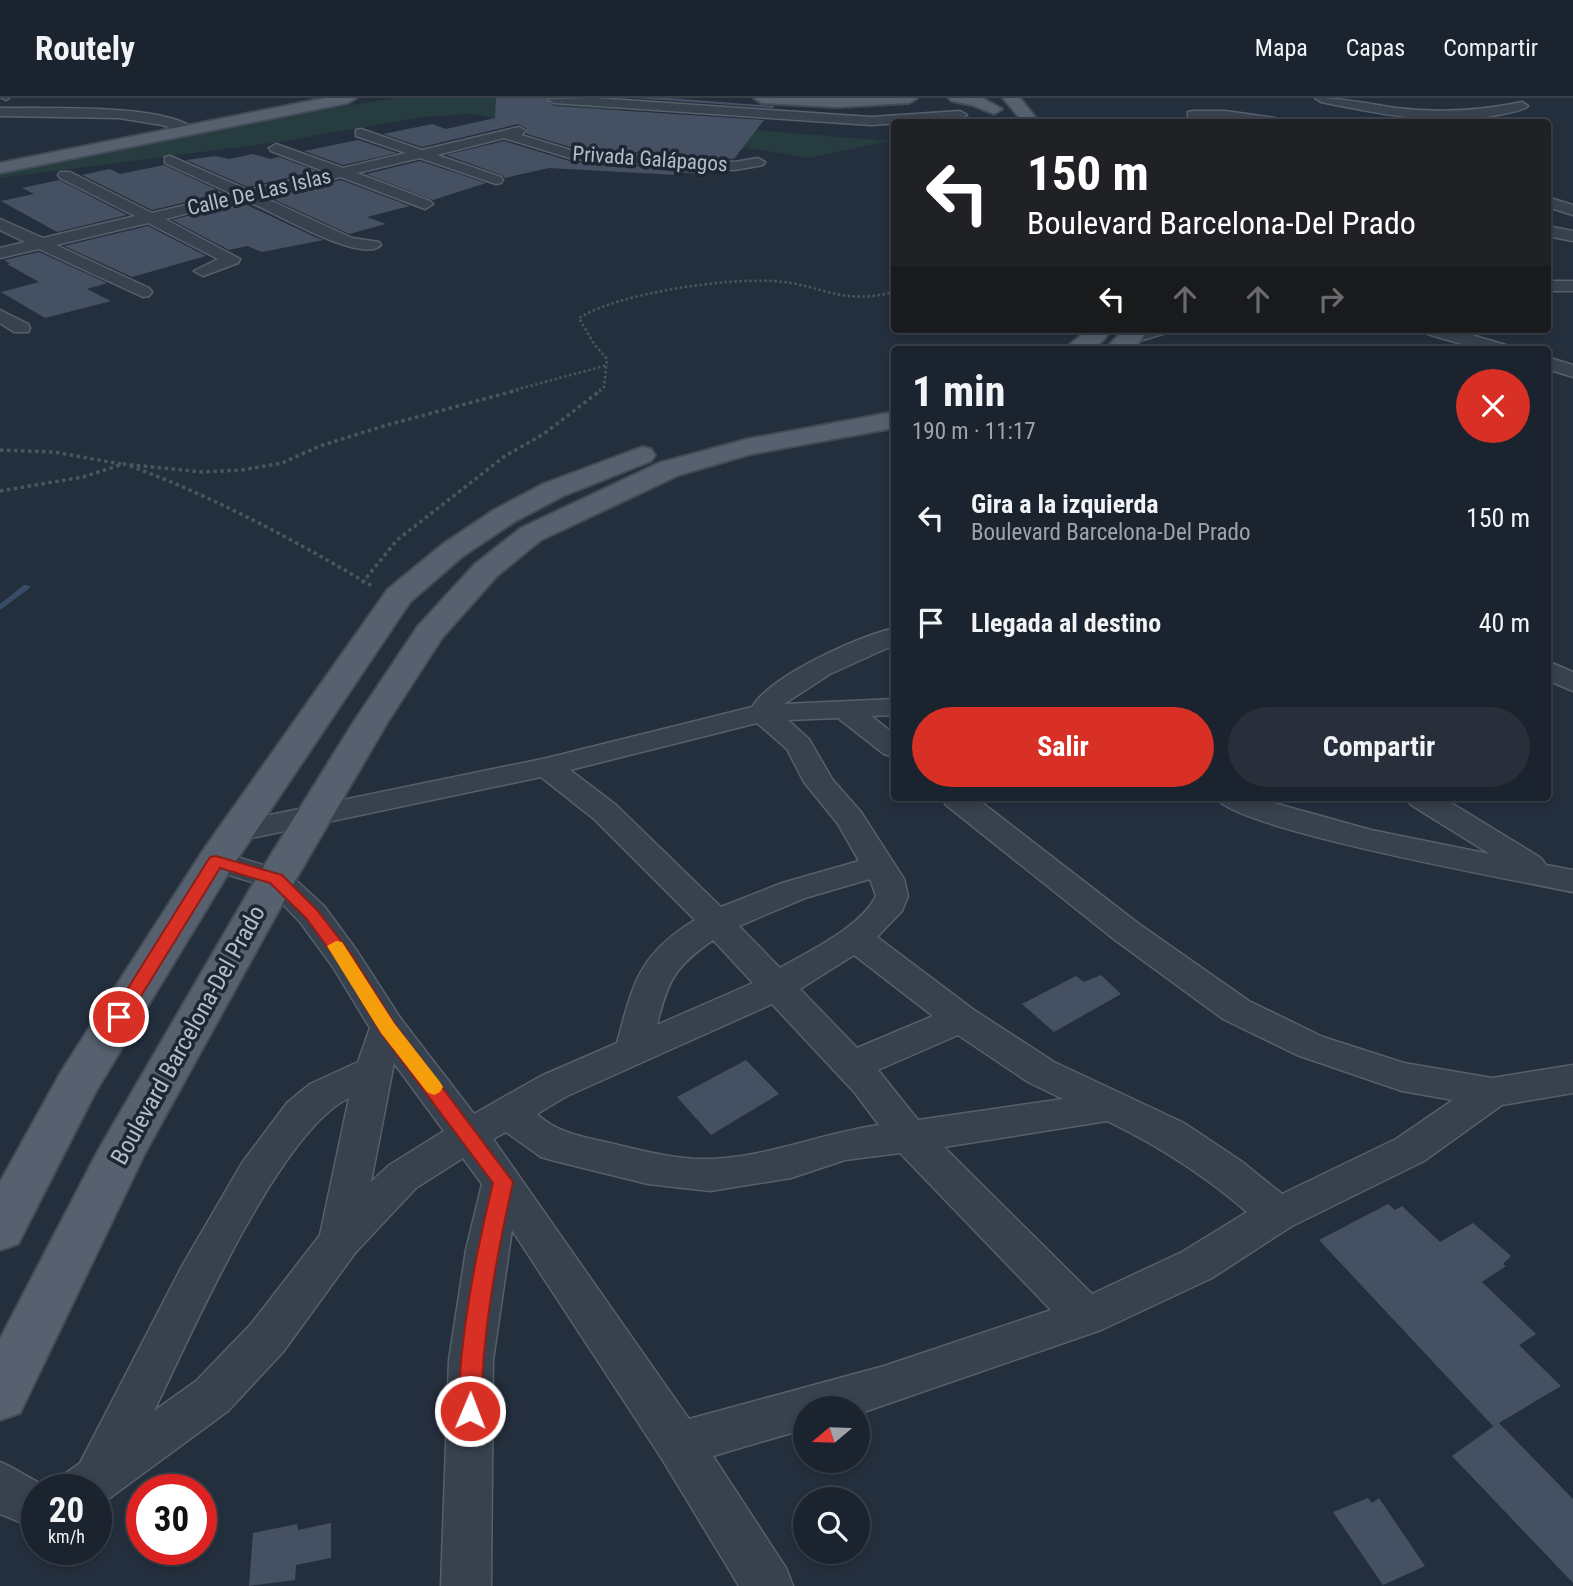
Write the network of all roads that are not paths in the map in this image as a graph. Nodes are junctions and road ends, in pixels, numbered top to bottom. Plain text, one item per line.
1 (348, 98) edge
2 (717, 98) edge
3 (762, 98) edge
4 (909, 98) edge
5 (957, 98) edge
6 (1011, 98) edge
7 (1040, 98) edge
8 (1318, 98) edge
9 (1388, 98) edge
10 (554, 99) edge
11 (1522, 106) dead end
12 (1363, 107) junction
13 (993, 110) edge
14 (0, 112) edge
15 (1386, 113) junction
16 (702, 114) junction
17 (1486, 114) junction
18 (960, 115) dead end
19 (1425, 118) edge
20 (901, 119) edge
21 (1030, 119) edge
22 (1034, 119) edge
23 (1194, 119) edge
24 (1257, 119) edge
25 (1366, 119) edge
26 (1471, 119) edge
27 (891, 120) edge
28 (466, 127) dead end
29 (189, 130) junction
30 (360, 133) dead end
31 (506, 134) junction
32 (276, 148) dead end
33 (424, 153) junction
34 (170, 160) dead end
35 (758, 162) dead end
36 (0, 168) edge
37 (340, 173) junction
38 (65, 175) dead end
39 (496, 180) dead end
40 (246, 195) junction
41 (1551, 203) edge
42 (425, 204) dead end
43 (1573, 210) edge
44 (151, 217) junction
45 (0, 224) edge
46 (1551, 232) edge
47 (1573, 236) edge
48 (40, 243) junction
49 (373, 245) dead end
50 (0, 253) edge
51 (203, 271) dead end
52 (1551, 285) edge
53 (1573, 286) edge
54 (143, 292) dead end
55 (0, 315) edge
56 (21, 328) dead end
57 (1098, 333) edge
58 (1147, 333) edge
59 (1445, 333) edge
60 (1128, 339) edge
61 (1081, 346) edge
62 (1488, 346) edge
63 (1551, 364) edge
64 (1573, 371) edge
65 (891, 403) edge
66 (891, 421) edge
67 (891, 637) edge
68 (1551, 671) edge
69 (1573, 683) edge
70 (891, 707) edge
71 (845, 710) junction
72 (763, 713) junction
73 (891, 746) edge
74 (547, 767) junction
75 (961, 801) edge
76 (1238, 801) edge
77 (1427, 801) edge
78 (314, 815) junction
79 (226, 846) junction
80 (877, 866) junction
81 (1559, 878) edge
82 (276, 879) junction
83 (717, 923) junction
84 (855, 939) junction
85 (777, 987) junction
86 (961, 1019) junction
87 (388, 1028) junction
88 (634, 1050) junction
89 (852, 1066) junction
90 (373, 1071) junction
91 (1573, 1079) edge
92 (1492, 1092) junction
93 (1109, 1107) junction
94 (510, 1111) junction
95 (470, 1134) junction
96 (909, 1137) junction
97 (503, 1182) junction
98 (1278, 1214) junction
99 (0, 1229) edge
100 (340, 1241) junction
101 (1086, 1317) junction
102 (0, 1395) edge
103 (679, 1444) junction
104 (95, 1474) edge
105 (105, 1474) edge
106 (0, 1485) edge
107 (21, 1500) edge
108 (466, 1586) edge
109 (768, 1586) edge

1 - 29 main road
2 - 16 street
3 - 4 main road
5 - 13 main road
6 - 21 main road
7 - 22 main road
8 - 12 street
9 - 12 street
10 - 16 street
11 - 17 street
12 - 15 street
14 - 29 street
15 - 19 street
15 - 25 street
16 - 27 street
17 - 19 street
17 - 26 street
18 - 20 street
23 - 24 street
28 - 31 street, Privada Galápagos
29 - 36 main road
30 - 33 street
31 - 33 street, Calle De Las Islas
31 - 35 street, Privada Galápagos
32 - 37 street
33 - 37 street, Calle De Las Islas
33 - 39 street
34 - 40 street
37 - 40 street, Calle De Las Islas
37 - 42 street
38 - 44 street
40 - 44 street, Calle De Las Islas
40 - 49 street
41 - 43 street
44 - 48 street, Calle De Las Islas
44 - 51 street
45 - 48 street
46 - 47 street
48 - 50 street, Calle De Las Islas
48 - 54 street
52 - 53 street
55 - 56 street
57 - 61 main road
58 - 60 street
59 - 62 street
63 - 64 street
65 - 79 main road
66 - 78 main road, Boulevard Barcelona-Del Prado
67 - 72 street
68 - 69 street
70 - 71 street
71 - 72 street
71 - 73 street
72 - 74 street
72 - 80 street
74 - 78 street
74 - 83 street
75 - 92 street
76 - 81 street
77 - 81 street
78 - 79 street
78 - 82 main road, Boulevard Barcelona-Del Prado
79 - 82 street
79 - 99 main road
80 - 83 street
80 - 84 street
82 - 87 street
82 - 102 main road, Boulevard Barcelona-Del Prado
83 - 85 street
83 - 88 street
84 - 85 street
84 - 86 street
85 - 88 street
85 - 89 street
86 - 89 street
86 - 93 street
87 - 90 street
87 - 95 street
88 - 94 street
89 - 96 street
90 - 100 street
90 - 104 street
91 - 92 street
92 - 98 street
93 - 96 street
93 - 98 street
94 - 95 street
94 - 96 street
95 - 97 street
95 - 100 street
96 - 101 street
97 - 103 street
97 - 108 street
98 - 101 street
100 - 105 street
101 - 103 street
103 - 109 street
106 - 107 street

